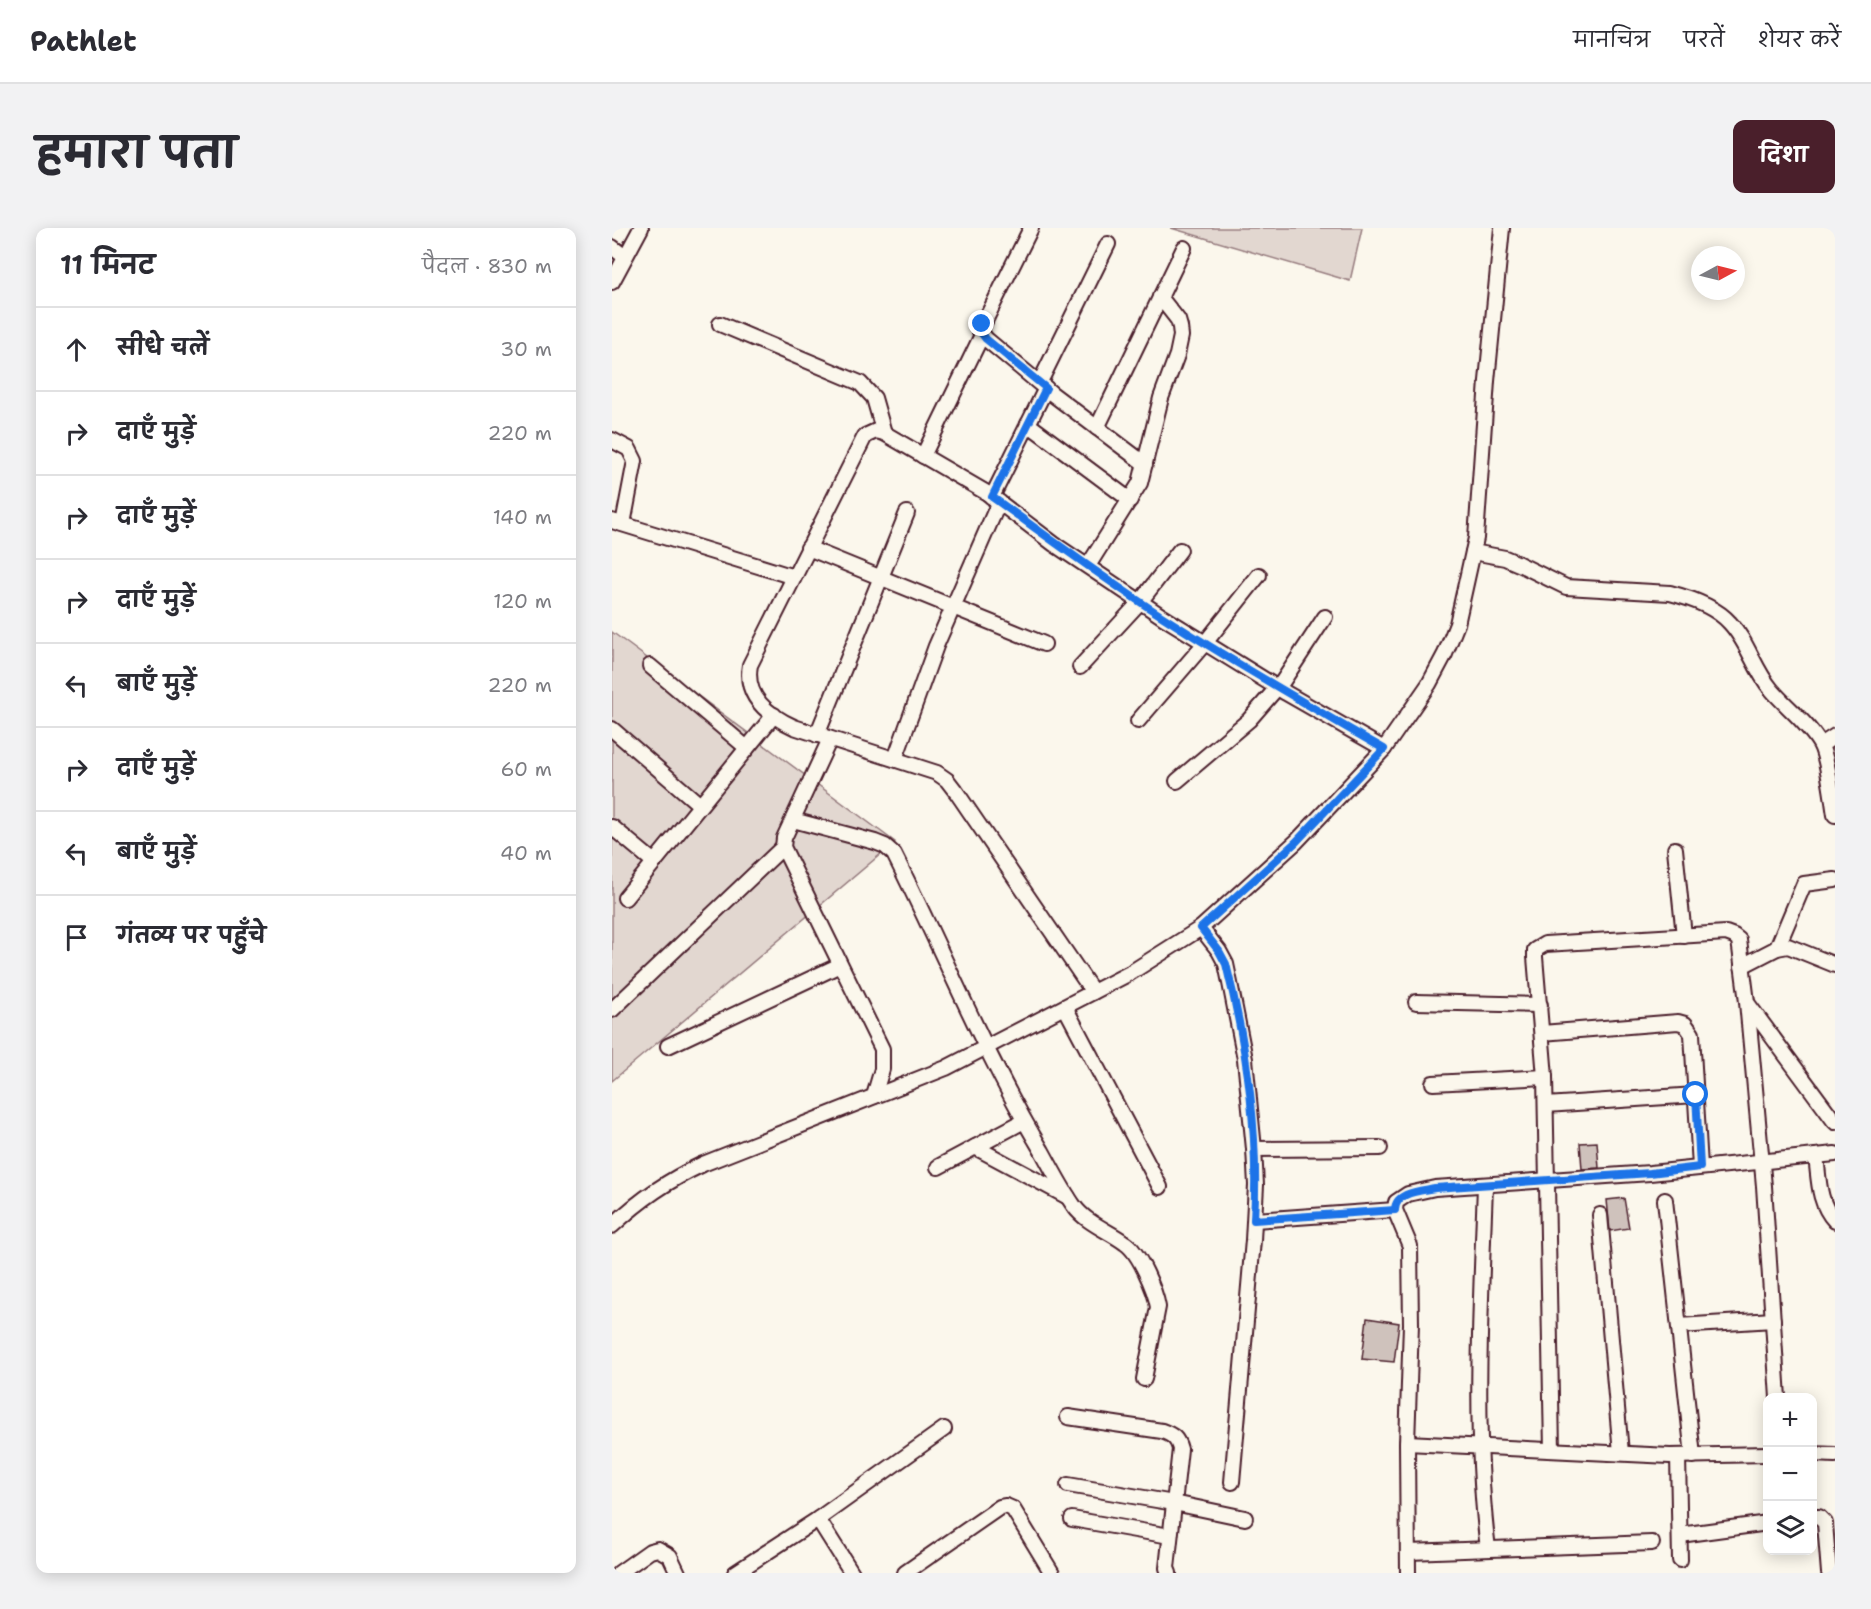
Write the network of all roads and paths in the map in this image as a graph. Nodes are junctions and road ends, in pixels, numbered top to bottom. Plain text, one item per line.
1 (641, 228) edge
2 (1031, 228) edge
3 (1502, 228) edge
4 (1108, 244) dead end
5 (612, 248) edge
6 (1184, 248) dead end
7 (625, 257) junction
8 (612, 282) edge
9 (1160, 297) junction
10 (720, 324) dead end
11 (982, 335) junction
12 (1043, 385) junction
13 (1028, 424) junction
14 (1097, 428) junction
15 (884, 434) junction
16 (612, 440) edge
17 (923, 456) junction
18 (1145, 464) junction
19 (995, 499) junction
20 (1130, 500) junction
21 (907, 513) dead end
22 (615, 523) edge
23 (808, 548) junction
24 (1180, 550) dead end
25 (1473, 552) junction
26 (1088, 567) junction
27 (1259, 575) dead end
28 (794, 576) junction
29 (882, 577) junction
30 (1140, 602) junction
31 (953, 606) junction
32 (1325, 617) dead end
33 (1206, 643) junction
34 (1044, 644) dead end
35 (650, 666) dead end
36 (1080, 667) dead end
37 (1277, 687) junction
38 (774, 715) junction
39 (1138, 721) dead end
40 (612, 729) edge
41 (817, 735) junction
42 (1835, 736) edge
43 (830, 739) junction
44 (1821, 745) junction
45 (747, 748) junction
46 (1384, 749) junction
47 (895, 759) junction
48 (1177, 781) dead end
49 (700, 805) junction
50 (1835, 815) edge
51 (793, 820) junction
52 (612, 827) edge
53 (783, 847) junction
54 (1675, 849) dead end
55 (654, 862) junction
56 (1835, 880) edge
57 (625, 898) dead end
58 (1201, 928) junction
59 (1684, 936) junction
60 (1777, 948) junction
61 (840, 965) junction
62 (1835, 965) edge
63 (1742, 966) junction
64 (1093, 992) junction
65 (1416, 1002) dead end
66 (1747, 1002) junction
67 (1540, 1005) junction
68 (1065, 1007) junction
69 (612, 1010) edge
70 (1542, 1033) junction
71 (668, 1046) dead end
72 (985, 1048) junction
73 (1545, 1077) junction
74 (1433, 1083) dead end
75 (1696, 1095) junction
76 (874, 1096) junction
77 (1546, 1105) junction
78 (1024, 1121) junction
79 (1835, 1122) edge
80 (975, 1147) junction
81 (1380, 1148) dead end
82 (1254, 1149) junction
83 (1835, 1154) edge
84 (1816, 1156) junction
85 (1762, 1161) junction
86 (938, 1167) dead end
87 (1700, 1167) junction
88 (1548, 1180) junction
89 (1485, 1185) junction
90 (1160, 1187) dead end
91 (1069, 1198) junction
92 (1665, 1200) dead end
93 (1395, 1210) junction
94 (1600, 1215) dead end
95 (1254, 1220) junction
96 (1835, 1221) edge
97 (612, 1226) edge
98 (1773, 1320) junction
99 (1679, 1326) junction
100 (1144, 1379) dead end
101 (1778, 1393) edge
102 (1068, 1417) dead end
103 (944, 1429) dead end
104 (1407, 1443) junction
105 (1479, 1446) junction
106 (1552, 1450) junction
107 (1621, 1454) junction
108 (1763, 1454) edge
109 (1817, 1454) edge
110 (1835, 1455) edge
111 (1678, 1456) junction
112 (1693, 1456) junction
113 (1232, 1482) dead end
114 (1068, 1485) dead end
115 (1174, 1503) junction
116 (1817, 1516) edge
117 (1245, 1518) dead end
118 (1072, 1519) dead end
119 (818, 1520) junction
120 (1763, 1524) edge
121 (1680, 1535) junction
122 (1170, 1536) junction
123 (1831, 1538) edge
124 (1652, 1543) dead end
125 (1488, 1549) junction
126 (1408, 1552) junction
127 (1680, 1560) dead end
128 (619, 1573) edge
129 (678, 1573) edge
130 (735, 1573) edge
131 (852, 1573) edge
132 (905, 1573) edge
133 (1052, 1573) edge
134 (1169, 1573) edge
135 (1408, 1573) edge
136 (1829, 1573) edge

1 - 7 street
2 - 11 street
3 - 25 street
4 - 12 street
5 - 7 street
6 - 9 street
7 - 8 street
9 - 14 street
9 - 18 street
10 - 15 street
11 - 12 street
11 - 17 street
12 - 13 street
12 - 14 street
13 - 19 street
13 - 20 street
14 - 18 street
15 - 17 street
15 - 23 street
16 - 22 street
17 - 19 street
18 - 20 street
19 - 26 street
19 - 31 street
20 - 26 street
21 - 29 street
22 - 28 street
23 - 28 street
23 - 29 street
24 - 30 street
25 - 44 street
25 - 46 street
26 - 30 street
27 - 33 street
28 - 38 street
29 - 31 street
29 - 41 street
30 - 33 street
30 - 36 street
31 - 34 street
31 - 47 street
32 - 37 street
33 - 37 street
33 - 39 street
35 - 45 street
37 - 46 street
37 - 48 street
38 - 41 street
38 - 45 street
40 - 49 street
41 - 43 street
42 - 44 street
43 - 47 street
43 - 51 street
44 - 50 street
45 - 49 street
46 - 58 street
47 - 64 street
49 - 55 street
51 - 53 street
51 - 72 street
52 - 55 street
53 - 61 street
53 - 69 street
54 - 59 street
55 - 57 street
56 - 60 street
58 - 64 street
58 - 82 street
59 - 63 street
59 - 67 street
60 - 62 street
60 - 63 street
61 - 71 street
61 - 76 street
63 - 66 street
64 - 68 street
65 - 67 street
66 - 79 street
66 - 85 street
67 - 70 street
68 - 72 street
68 - 90 street
70 - 73 street
70 - 75 street
72 - 76 street
72 - 78 street
73 - 74 street
73 - 77 street
75 - 77 street
75 - 87 street
76 - 97 street
77 - 88 street
78 - 80 street
78 - 91 street
80 - 86 street
80 - 91 street
81 - 82 street
82 - 95 street
83 - 84 street
84 - 85 street
84 - 96 street
85 - 87 street
85 - 98 street
87 - 88 street
88 - 89 street
88 - 106 street
89 - 93 street
89 - 105 street
91 - 100 street
92 - 99 street
93 - 95 street
93 - 104 street
94 - 107 street
95 - 113 street
98 - 99 street
98 - 101 street
99 - 112 street
102 - 115 street
103 - 119 street
104 - 105 street
104 - 126 street
105 - 106 street
105 - 125 street
106 - 107 street
107 - 111 street
108 - 112 street
109 - 110 street
111 - 112 street
111 - 121 street
114 - 115 street
115 - 117 street
115 - 122 street
116 - 123 street
118 - 122 street
119 - 130 street
119 - 131 street
120 - 121 street
121 - 127 street
122 - 134 street
123 - 136 street
124 - 125 street
125 - 126 street
126 - 135 street
128 - 129 street
132 - 133 street

